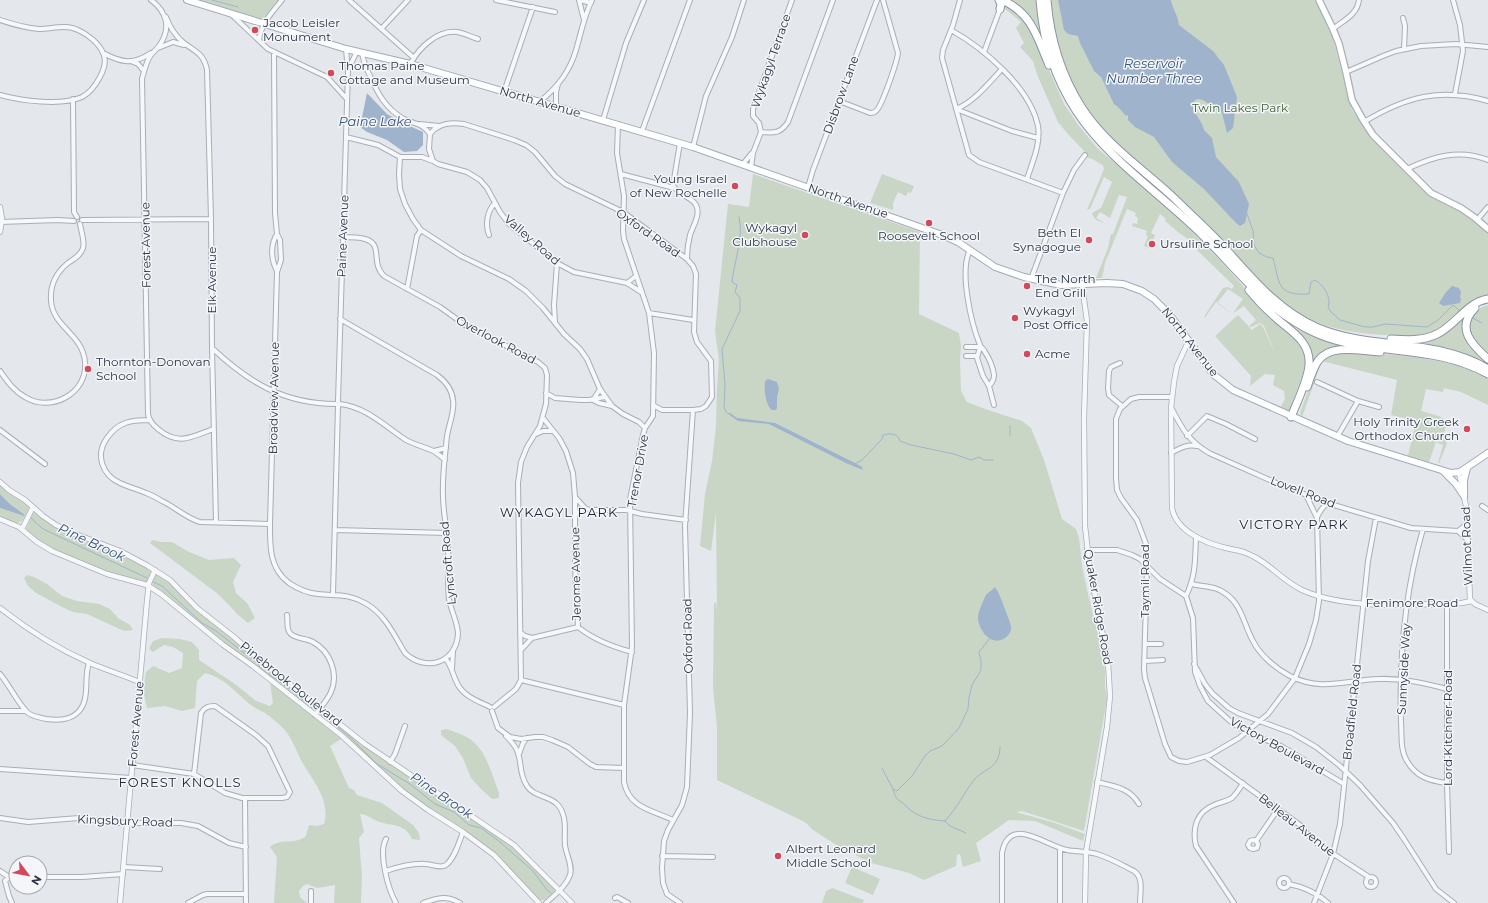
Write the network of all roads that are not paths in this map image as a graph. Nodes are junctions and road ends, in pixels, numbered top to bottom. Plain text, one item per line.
1 (151, 0) edge
2 (188, 0) edge
3 (282, 0) edge
4 (349, 0) edge
5 (408, 0) edge
6 (496, 0) edge
7 (579, 0) edge
8 (644, 0) edge
9 (690, 0) edge
10 (744, 0) edge
11 (792, 0) edge
12 (833, 0) edge
13 (960, 0) edge
14 (1000, 0) edge
15 (1040, 0) edge
16 (1047, 0) edge
17 (1319, 0) edge
18 (1359, 0) edge
19 (1453, 0) edge
20 (508, 1) edge
21 (591, 1) edge
22 (157, 2) edge
23 (877, 2) edge
24 (883, 2) edge
25 (533, 7) junction
26 (1000, 9) joint
27 (555, 12) dead end
28 (231, 14) junction
29 (166, 17) junction
30 (1403, 18) dead end
31 (0, 20) edge
32 (584, 21) junction
33 (264, 24) junction
34 (382, 28) junction
35 (1333, 29) junction
36 (951, 30) junction
37 (478, 39) dead end
38 (259, 40) junction
39 (1463, 45) junction
40 (188, 46) junction
41 (1488, 47) edge
42 (346, 49) junction
43 (1404, 49) junction
44 (155, 51) junction
45 (274, 52) junction
46 (360, 52) junction
47 (984, 52) junction
48 (103, 53) junction
49 (414, 58) junction
50 (115, 60) junction
51 (133, 62) junction
52 (410, 64) junction
53 (104, 65) junction
54 (1002, 69) junction
55 (144, 71) junction
56 (348, 71) junction
57 (1346, 72) junction
58 (558, 84) junction
59 (1064, 90) junction
60 (504, 92) junction
61 (1455, 94) junction
62 (0, 95) edge
63 (346, 98) junction
64 (72, 99) junction
65 (839, 101) junction
66 (1488, 101) edge
67 (539, 102) junction
68 (556, 107) junction
69 (956, 109) junction
70 (603, 120) junction
71 (1364, 122) junction
72 (419, 124) junction
73 (618, 124) junction
74 (440, 126) junction
75 (642, 132) junction
76 (761, 132) junction
77 (430, 134) junction
78 (346, 137) junction
79 (1038, 138) junction
80 (680, 143) junction
81 (693, 147) junction
82 (429, 149) junction
83 (752, 153) junction
84 (1085, 155) dead end
85 (422, 157) junction
86 (400, 158) junction
87 (433, 160) junction
88 (1488, 160) edge
89 (743, 164) junction
90 (751, 167) junction
91 (1407, 169) junction
92 (621, 174) junction
93 (1027, 180) junction
94 (808, 187) junction
95 (674, 188) junction
96 (1063, 193) junction
97 (495, 203) junction
98 (0, 206) edge
99 (1488, 207) edge
100 (623, 212) junction
101 (76, 219) junction
102 (145, 219) junction
103 (211, 219) junction
104 (1477, 220) junction
105 (1, 222) edge
106 (81, 222) junction
107 (1488, 229) edge
108 (421, 230) junction
109 (0, 232) edge
110 (276, 234) junction
111 (489, 235) dead end
112 (343, 237) junction
113 (1210, 242) junction
114 (970, 250) junction
115 (687, 259) junction
116 (557, 263) junction
117 (277, 272) junction
118 (636, 276) junction
119 (1031, 279) junction
120 (626, 283) junction
121 (1082, 285) junction
122 (407, 289) junction
123 (641, 292) junction
124 (1488, 299) edge
125 (1488, 302) edge
126 (649, 313) junction
127 (340, 319) junction
128 (693, 320) junction
129 (555, 322) junction
130 (1338, 335) junction
131 (1189, 340) junction
132 (966, 346) dead end
133 (980, 347) junction
134 (212, 348) junction
135 (1413, 351) junction
136 (966, 356) dead end
137 (977, 356) junction
138 (1488, 359) edge
139 (1120, 363) dead end
140 (1488, 369) edge
141 (0, 371) edge
142 (1488, 374) edge
143 (1317, 382) dead end
144 (989, 386) junction
145 (600, 389) junction
146 (274, 393) junction
147 (546, 393) junction
148 (604, 397) junction
149 (555, 398) junction
150 (1172, 398) junction
151 (593, 400) junction
152 (1358, 401) junction
153 (338, 404) junction
154 (546, 404) junction
155 (653, 405) junction
156 (994, 405) dead end
157 (612, 406) junction
158 (1122, 406) junction
159 (1379, 407) dead end
160 (1172, 408) junction
161 (662, 410) junction
162 (693, 410) junction
163 (653, 416) junction
164 (543, 418) junction
165 (1293, 418) junction
166 (149, 420) junction
167 (649, 421) junction
168 (640, 422) junction
169 (645, 428) junction
170 (213, 429) junction
171 (0, 430) edge
172 (552, 431) junction
173 (536, 434) junction
174 (1187, 436) junction
175 (1337, 437) junction
176 (1255, 439) dead end
177 (1199, 447) junction
178 (446, 448) junction
179 (434, 451) junction
180 (1171, 453) junction
181 (1488, 453) edge
182 (445, 460) junction
183 (45, 464) dead end
184 (1467, 468) junction
185 (1442, 470) junction
186 (1458, 473) junction
187 (0, 482) edge
188 (1306, 495) junction
189 (1464, 496) junction
190 (575, 497) junction
191 (1327, 503) junction
192 (33, 506) junction
193 (1482, 506) dead end
194 (585, 508) junction
195 (1488, 510) edge
196 (630, 512) junction
197 (575, 514) junction
198 (1317, 518) junction
199 (1376, 518) junction
200 (0, 519) edge
201 (686, 520) junction
202 (216, 522) junction
203 (270, 524) junction
204 (1467, 524) junction
205 (22, 529) junction
206 (1423, 529) junction
207 (335, 530) junction
208 (1458, 530) junction
209 (447, 533) junction
210 (1196, 537) junction
211 (1468, 540) junction
212 (1087, 550) junction
213 (1147, 567) junction
214 (155, 570) junction
215 (1192, 584) junction
216 (148, 586) junction
217 (333, 594) junction
218 (1186, 596) junction
219 (1318, 596) junction
220 (1471, 601) junction
221 (1364, 603) junction
222 (1408, 604) junction
223 (1447, 604) junction
224 (0, 608) edge
225 (1488, 610) edge
226 (287, 615) dead end
227 (578, 627) junction
228 (520, 632) junction
229 (532, 638) junction
230 (1145, 644) junction
231 (1161, 644) dead end
232 (453, 651) junction
233 (521, 651) junction
234 (632, 652) junction
235 (446, 659) junction
236 (1163, 660) dead end
237 (1145, 661) junction
238 (89, 663) junction
239 (1194, 664) junction
240 (452, 668) junction
241 (0, 674) edge
242 (1295, 678) junction
243 (1401, 679) junction
244 (521, 680) junction
245 (1356, 681) junction
246 (139, 682) junction
247 (1447, 689) junction
248 (624, 705) junction
249 (320, 708) junction
250 (492, 708) junction
251 (0, 711) edge
252 (26, 711) junction
253 (315, 715) junction
254 (1260, 720) junction
255 (405, 726) dead end
256 (1246, 732) junction
257 (506, 736) junction
258 (527, 738) junction
259 (518, 754) junction
260 (1206, 756) junction
261 (390, 762) junction
262 (132, 765) junction
263 (624, 768) junction
264 (0, 769) edge
265 (1345, 771) junction
266 (194, 774) junction
267 (131, 778) junction
268 (1097, 782) junction
269 (1448, 782) junction
270 (1243, 783) junction
271 (1344, 784) junction
272 (245, 798) junction
273 (1139, 804) dead end
274 (1278, 809) junction
275 (0, 818) edge
276 (673, 820) junction
277 (127, 822) junction
278 (463, 832) junction
279 (386, 839) dead end
280 (1256, 841) dead end
281 (246, 847) junction
282 (1060, 848) junction
283 (1086, 852) junction
284 (1449, 852) dead end
285 (1333, 854) junction
286 (662, 856) junction
287 (713, 857) dead end
288 (124, 867) junction
289 (160, 869) dead end
290 (386, 871) junction
291 (123, 874) junction
292 (48, 877) edge
293 (1369, 877) dead end
294 (8, 878) edge
295 (5, 881) junction
296 (1289, 884) dead end
297 (0, 885) edge
298 (560, 890) junction
299 (311, 891) dead end
300 (246, 894) junction
301 (1318, 894) junction
302 (615, 898) dead end
303 (677, 902) edge
304 (12, 903) edge
305 (120, 903) edge
306 (188, 903) edge
307 (246, 903) edge
308 (311, 903) edge
309 (396, 903) edge
310 (423, 903) edge
311 (460, 903) edge
312 (539, 903) edge
313 (546, 903) edge
314 (572, 903) edge
315 (628, 903) edge
316 (1002, 903) edge
317 (1060, 903) edge
318 (1085, 903) edge
319 (1140, 903) edge
320 (1234, 903) edge
321 (1314, 903) edge
322 (1328, 903) edge
323 (1454, 903) edge

1 - 22 street
2 - 28 main road, North Avenue
3 - 33 street
4 - 34 street
5 - 34 street
6 - 20 street
7 - 21 street
7 - 32 street
8 - 70 street
9 - 75 street
10 - 81 street
11 - 76 street, Wykagyl Terrace
12 - 76 street
13 - 36 street
14 - 26 highway
14 - 59 highway
15 - 59 highway
16 - 130 highway
17 - 35 main road
18 - 35 street
19 - 39 street
20 - 25 street
21 - 32 street
22 - 29 street
23 - 24 street, Disbrow Lane
23 - 65 street, Disbrow Lane
24 - 65 street
25 - 27 street
25 - 60 street
26 - 47 street
28 - 33 main road, North Avenue
28 - 38 street
29 - 40 street, Elk Avenue
29 - 44 street, Forest Avenue
30 - 43 street
31 - 48 street
32 - 58 street
33 - 38 street
33 - 42 main road, North Avenue
34 - 49 street
35 - 57 main road
36 - 47 street
36 - 69 street
37 - 49 street
38 - 45 street
39 - 41 street
39 - 43 street
39 - 61 street
40 - 44 street
40 - 103 street, Elk Avenue
42 - 46 main road, North Avenue
42 - 56 street, Paine Avenue
43 - 57 street
44 - 51 street
44 - 55 street, Forest Avenue
45 - 63 street
45 - 110 street, Broadview Avenue
46 - 52 main road, North Avenue
46 - 56 street, Paine Avenue
46 - 72 street
47 - 54 street
48 - 50 street
48 - 53 street
49 - 52 street
50 - 51 street
50 - 53 street
51 - 55 street
52 - 60 main road, North Avenue
53 - 64 street
54 - 69 street
54 - 79 street
55 - 102 street, Forest Avenue
56 - 63 street, Paine Avenue
57 - 71 main road
58 - 67 street
58 - 68 street
59 - 113 highway
60 - 67 main road, North Avenue
61 - 66 street
61 - 71 street
62 - 64 street
63 - 78 street, Paine Avenue
64 - 101 street
65 - 94 street, Disbrow Lane
67 - 68 main road, North Avenue
68 - 70 main road, North Avenue
69 - 79 street
69 - 93 street
70 - 73 main road, North Avenue
71 - 91 main road
72 - 74 street, Oxford Road
72 - 77 street
73 - 75 main road, North Avenue
73 - 92 street
74 - 77 street
74 - 100 street, Oxford Road
75 - 80 main road, North Avenue
76 - 83 street
77 - 82 street
78 - 86 street
78 - 112 street, Paine Avenue
79 - 93 street
80 - 81 main road, North Avenue
80 - 95 street
81 - 89 main road, North Avenue
82 - 85 street
82 - 87 street
83 - 89 street
83 - 90 street
84 - 96 street
85 - 86 street, Valley Road
85 - 87 street, Valley Road
86 - 108 street
87 - 97 street, Valley Road
88 - 91 street
89 - 90 main road, North Avenue
90 - 94 main road, North Avenue
91 - 104 main road
92 - 95 street
92 - 100 street
93 - 96 street
94 - 114 main road, North Avenue
95 - 115 street
96 - 119 street
97 - 111 street
97 - 116 street, Valley Road
98 - 105 street
99 - 104 street
100 - 115 street, Oxford Road
100 - 118 street
101 - 105 street
101 - 106 street
102 - 103 street
102 - 106 street
102 - 166 street, Forest Avenue
103 - 134 street, Elk Avenue
104 - 107 main road
105 - 109 street
106 - 141 street
108 - 122 street
108 - 129 street
110 - 117 street, Broadview Avenue
110 - 117 street, Broadview Avenue
112 - 122 street, Overlook Road
112 - 127 street, Paine Avenue
113 - 135 highway
113 - 165 highway
114 - 119 main road, North Avenue
114 - 133 street
115 - 128 street, Oxford Road
116 - 120 street, Valley Road
116 - 129 street
117 - 146 street, Broadview Avenue
118 - 120 street
118 - 123 street
119 - 121 main road, North Avenue
120 - 123 street, Valley Road
121 - 131 main road, North Avenue
121 - 212 street, Quaker Ridge Road
122 - 147 street, Overlook Road
123 - 126 street
124 - 130 highway
125 - 138 highway
126 - 128 street
126 - 155 street
127 - 153 street, Paine Avenue
127 - 178 street, Lyncroft Road
128 - 162 street, Oxford Road
129 - 145 street
130 - 140 highway
131 - 150 street, Lovell Road
131 - 165 main road, North Avenue
132 - 133 street
133 - 137 street
133 - 144 street
134 - 146 street
134 - 170 street, Elk Avenue
135 - 142 highway
135 - 165 highway
136 - 137 street
137 - 144 street
139 - 158 street
143 - 152 street
144 - 156 street
145 - 148 street
145 - 151 street
146 - 153 street
146 - 203 street, Broadview Avenue
147 - 149 street
147 - 154 street, Overlook Road
148 - 151 street
148 - 157 street
149 - 151 street
149 - 154 street
150 - 158 street
150 - 160 street, Lovell Road
151 - 157 street
152 - 159 street
152 - 175 street
153 - 179 street
153 - 207 street, Paine Avenue
154 - 164 street, Overlook Road
155 - 161 street, Oxford Road
155 - 163 street
157 - 168 street
158 - 213 street, Taymil Road
160 - 174 street, Lovell Road
160 - 180 street, Fenimore Road
161 - 162 street, Oxford Road
161 - 163 street
162 - 201 street, Oxford Road
163 - 167 street, Trenor Drive
164 - 172 street, Jerome Avenue
164 - 173 street, Overlook Road
165 - 175 main road, North Avenue
166 - 170 street
166 - 202 street
167 - 168 street
167 - 169 street, Trenor Drive
168 - 169 street
169 - 196 street, Trenor Drive
170 - 202 street, Elk Avenue
171 - 183 street
172 - 173 street
172 - 190 street, Jerome Avenue
173 - 228 street, Overlook Road
174 - 176 street
174 - 177 street, Lovell Road
175 - 185 main road, North Avenue
177 - 180 street
177 - 188 street, Lovell Road
178 - 179 street
178 - 182 street, Lyncroft Road
179 - 182 street
180 - 210 street, Fenimore Road
181 - 184 main road
182 - 209 street, Lyncroft Road
184 - 186 main road
184 - 189 main road
185 - 186 main road, North Avenue
185 - 189 main road
186 - 189 street, Wilmot Road
187 - 192 street, Pinebrook Boulevard
188 - 191 street, Lovell Road
188 - 198 street
189 - 204 street, Wilmot Road
190 - 194 street
190 - 197 street, Jerome Avenue
191 - 198 street
191 - 199 street, Lovell Road
192 - 205 street
192 - 214 street, Pinebrook Boulevard
193 - 195 street
194 - 196 street
194 - 197 street
196 - 201 street
196 - 234 street, Trenor Drive
197 - 227 street, Jerome Avenue
198 - 219 street
199 - 206 street, Lovell Road
199 - 221 street, Broadfield Road
200 - 205 street, Pinebrook Boulevard
201 - 276 street, Oxford Road
202 - 203 street
203 - 217 street
204 - 208 street
204 - 211 street, Wilmot Road
205 - 216 street, Pinebrook Boulevard
206 - 208 street, Lovell Road
206 - 222 street, Sunnyside Way
207 - 209 street
207 - 217 street, Paine Avenue
208 - 211 street
209 - 232 street, Lyncroft Road
210 - 215 street
210 - 219 street, Fenimore Road
211 - 220 street, Wilmot Road
212 - 213 street
212 - 268 street, Quaker Ridge Road
213 - 218 street
213 - 230 street, Taymil Road
214 - 216 street, Forest Avenue
214 - 249 street, Pinebrook Boulevard
215 - 218 street
215 - 242 street
216 - 246 street, Forest Avenue
216 - 253 street, Pinebrook Boulevard
217 - 235 street
218 - 239 street
219 - 221 street, Fenimore Road
219 - 242 street
220 - 223 street, Fenimore Road
220 - 225 street, Wilmot Road
221 - 222 street, Fenimore Road
221 - 245 street, Broadfield Road
222 - 223 street, Fenimore Road
222 - 243 street, Sunnyside Way
223 - 247 street, Lord Kitchner Road
224 - 238 street
226 - 249 street
227 - 229 street
227 - 234 street
228 - 229 street
228 - 233 street, Overlook Road
229 - 233 street
230 - 231 street
230 - 237 street, Taymil Road
232 - 235 street, Lyncroft Road
232 - 240 street
233 - 244 street, Overlook Road
234 - 248 street, Trenor Drive
235 - 240 street
236 - 237 street
237 - 260 street, Taymil Road
238 - 246 street
238 - 252 street
239 - 254 street, Victory Boulevard
239 - 256 street, Victory Boulevard
240 - 250 street
241 - 252 street
242 - 245 street
242 - 254 street
243 - 245 street
243 - 247 street
243 - 269 street, Sunnyside Way
244 - 248 street
244 - 250 street
245 - 265 street, Broadfield Road
246 - 262 street, Forest Avenue
247 - 269 street, Lord Kitchner Road
248 - 263 street, Trenor Drive
249 - 253 street
249 - 261 street, Pinebrook Boulevard
250 - 257 street
251 - 252 street
253 - 278 street, Pinebrook Boulevard
254 - 256 street
254 - 265 street, Victory Boulevard
255 - 261 street
256 - 260 street
256 - 271 street, Victory Boulevard
257 - 258 street
257 - 259 street
258 - 259 street
258 - 263 street
259 - 298 street
260 - 270 street, Belleau Avenue
261 - 298 street, Pinebrook Boulevard
262 - 266 street
262 - 267 street, Forest Avenue
263 - 276 street, Trenor Drive
264 - 267 street
265 - 271 street, Broadfield Road
265 - 323 street, Victory Boulevard
266 - 272 street
266 - 272 street
267 - 277 street, Forest Avenue
268 - 273 street
268 - 283 street, Quaker Ridge Road
269 - 284 street, Lord Kitchner Road
270 - 274 street, Belleau Avenue
270 - 320 street
271 - 285 street, Broadfield Road
272 - 281 street
274 - 280 street
274 - 285 street, Belleau Avenue
275 - 277 street, Kingsbury Road
276 - 286 street, Oxford Road
277 - 281 street, Kingsbury Road
277 - 288 street, Forest Avenue
278 - 290 street
278 - 312 street, Pinebrook Boulevard
279 - 290 street
281 - 300 street
282 - 283 street
282 - 316 street
282 - 317 street
283 - 318 street, Quaker Ridge Road
283 - 319 street
285 - 293 street, Belleau Avenue
285 - 301 street, Broadfield Road
286 - 287 street
286 - 303 street, Oxford Road
288 - 289 street
288 - 291 street, Forest Avenue
290 - 309 street
291 - 292 street
291 - 305 street, Forest Avenue
294 - 295 street
295 - 297 street
295 - 304 street
296 - 301 street
298 - 313 street
298 - 314 street, Pinebrook Boulevard
299 - 308 street
300 - 306 street
300 - 307 street
301 - 321 street, Broadfield Road
301 - 322 street
302 - 315 street
310 - 311 street

